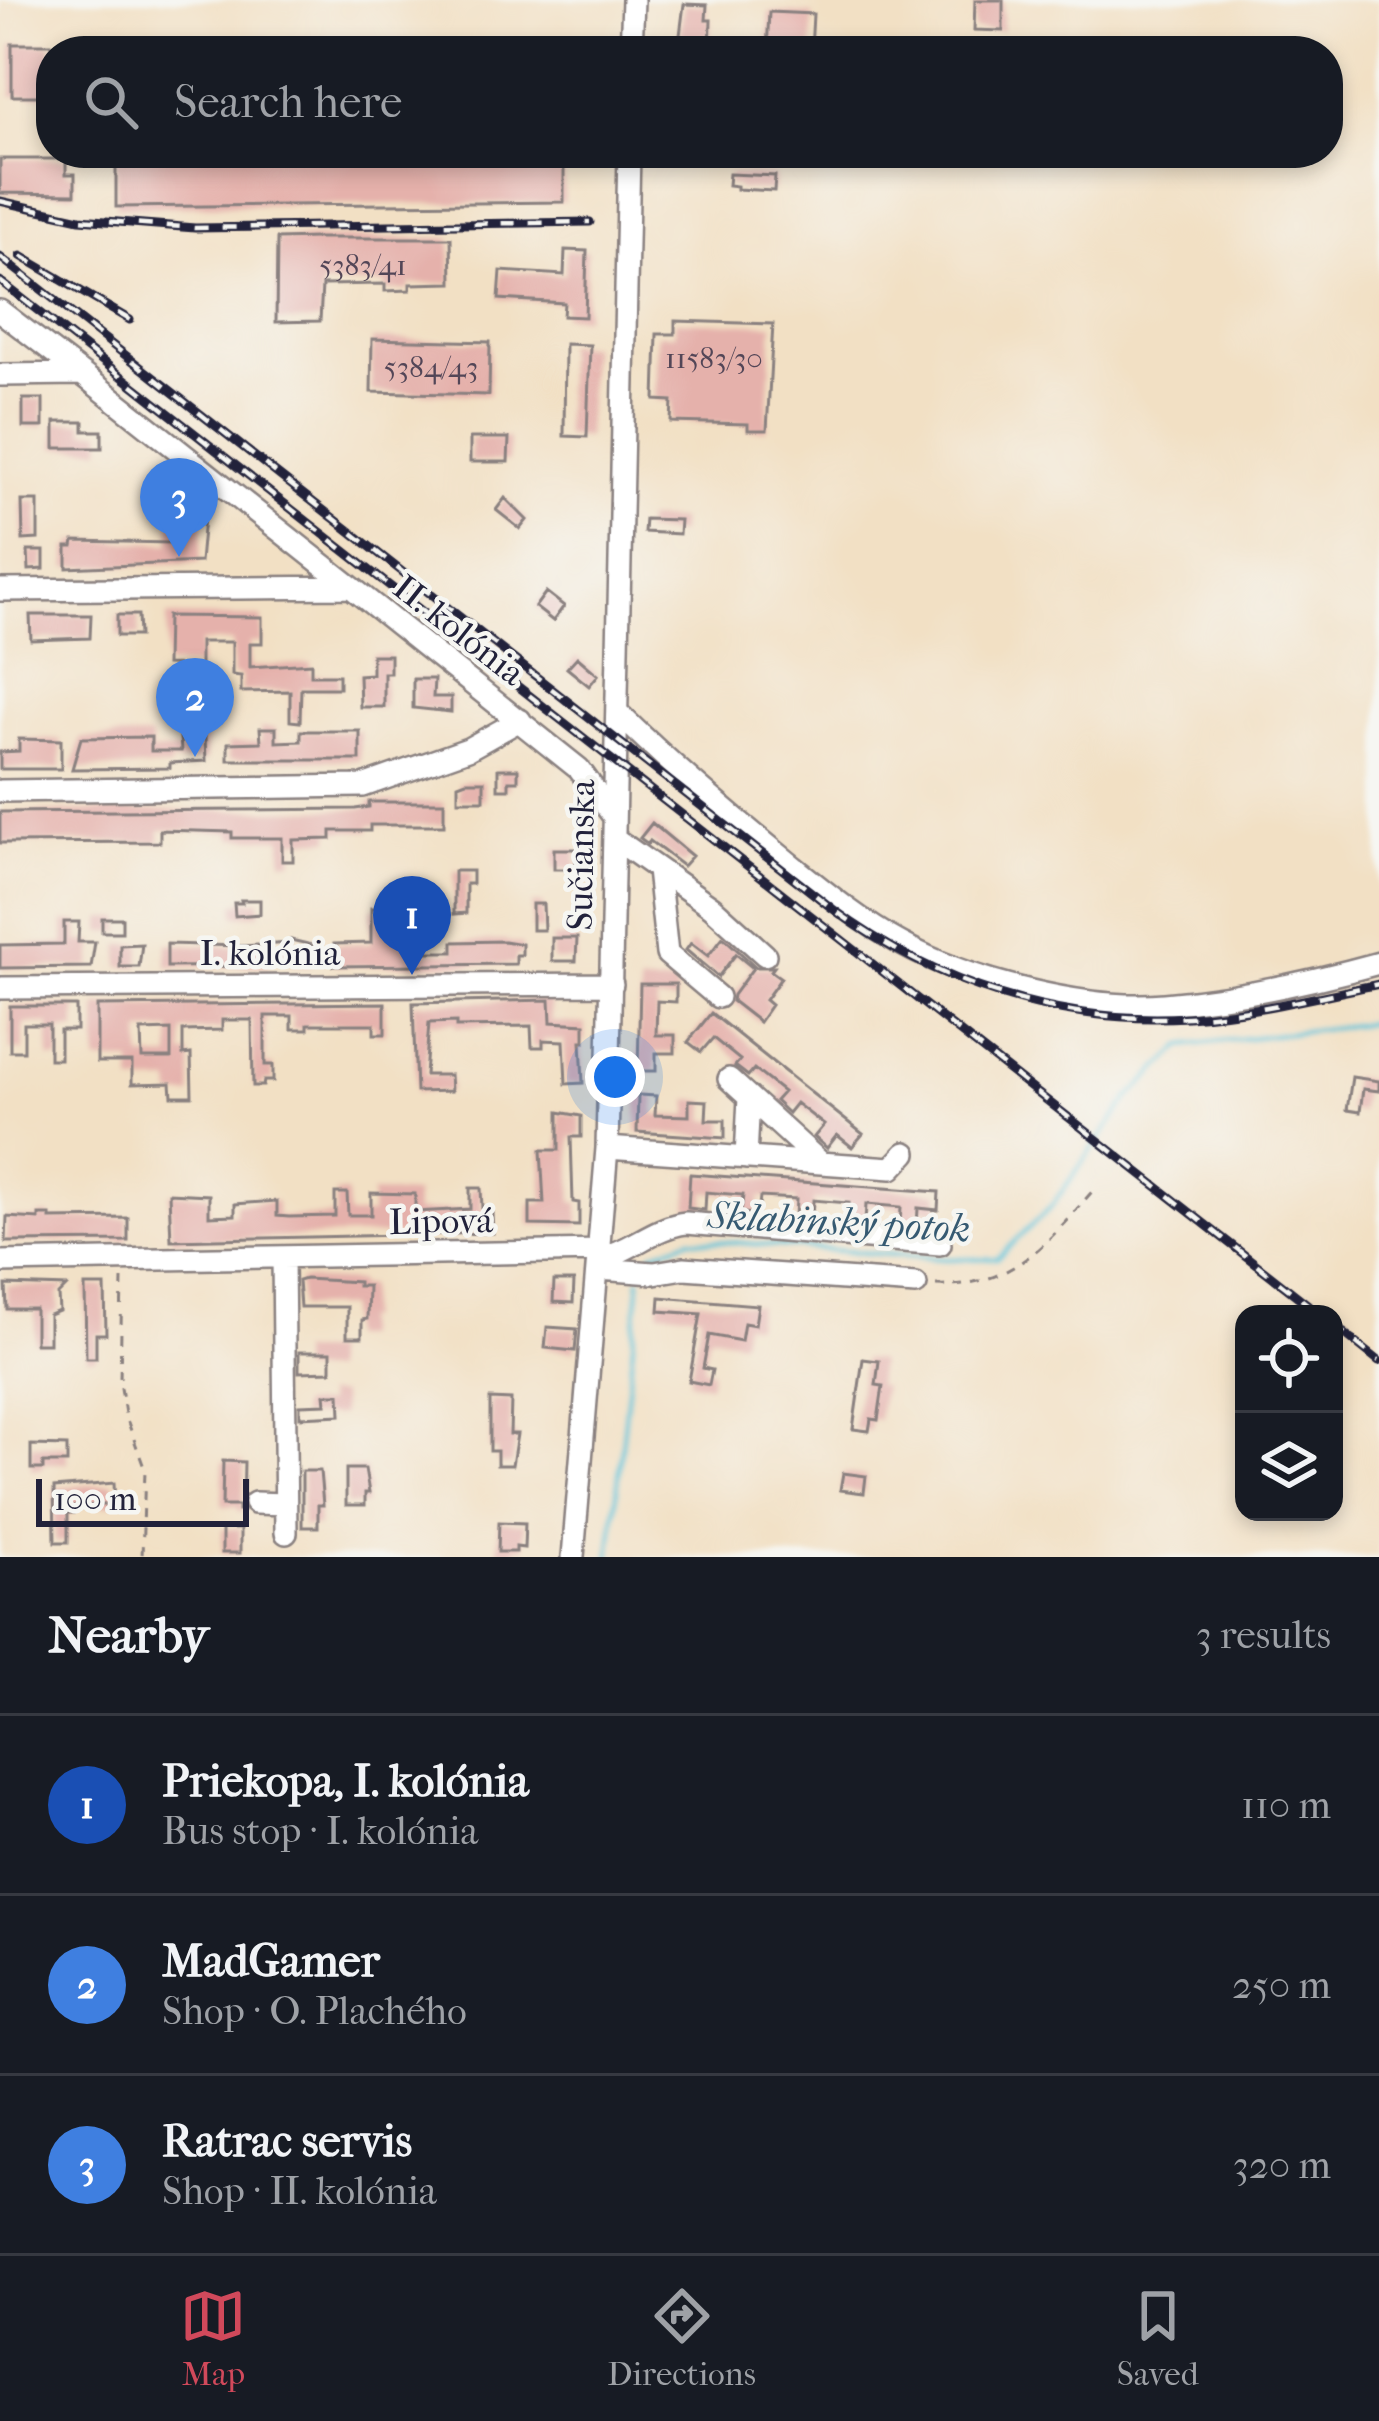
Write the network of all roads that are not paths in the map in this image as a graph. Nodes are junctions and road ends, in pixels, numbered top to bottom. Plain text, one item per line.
1 (633, 0) edge
2 (632, 36) edge
3 (629, 168) edge
4 (0, 310) edge
5 (82, 374) junction
6 (0, 375) edge
7 (351, 587) junction
8 (0, 590) edge
9 (618, 713) junction
10 (520, 720) junction
11 (0, 791) edge
12 (615, 828) junction
13 (658, 870) junction
14 (765, 955) dead end
15 (1379, 963) edge
16 (612, 984) junction
17 (0, 988) edge
18 (718, 998) dead end
19 (729, 1079) dead end
20 (749, 1097) junction
21 (608, 1148) junction
22 (905, 1153) dead end
23 (746, 1158) junction
24 (821, 1163) junction
25 (940, 1244) dead end
26 (283, 1256) junction
27 (0, 1262) edge
28 (604, 1262) junction
29 (916, 1284) road end
30 (255, 1503) dead end
31 (286, 1504) junction
32 (286, 1533) dead end
33 (573, 1557) edge

1 - 2 street
3 - 9 street, Sučianska
4 - 5 street
5 - 6 street
5 - 7 street
7 - 8 street, II. kolónia
7 - 10 street, II. kolónia
9 - 12 street, Sučianska
9 - 15 street
10 - 11 street
10 - 12 street, II. kolónia
12 - 13 street, II. kolónia
12 - 16 street, Sučianska
13 - 14 street, II. kolónia
13 - 18 street
16 - 17 street, I. kolónia
16 - 21 street, Sučianska
19 - 20 street
20 - 23 street
20 - 24 street
21 - 23 street
21 - 28 street, Sučianska
22 - 24 street
23 - 24 street
25 - 28 street
26 - 27 street, Lipová
26 - 28 street, Lipová
26 - 31 street
28 - 29 street, Lipová
28 - 33 street, Sučianska
30 - 31 street
31 - 32 street

